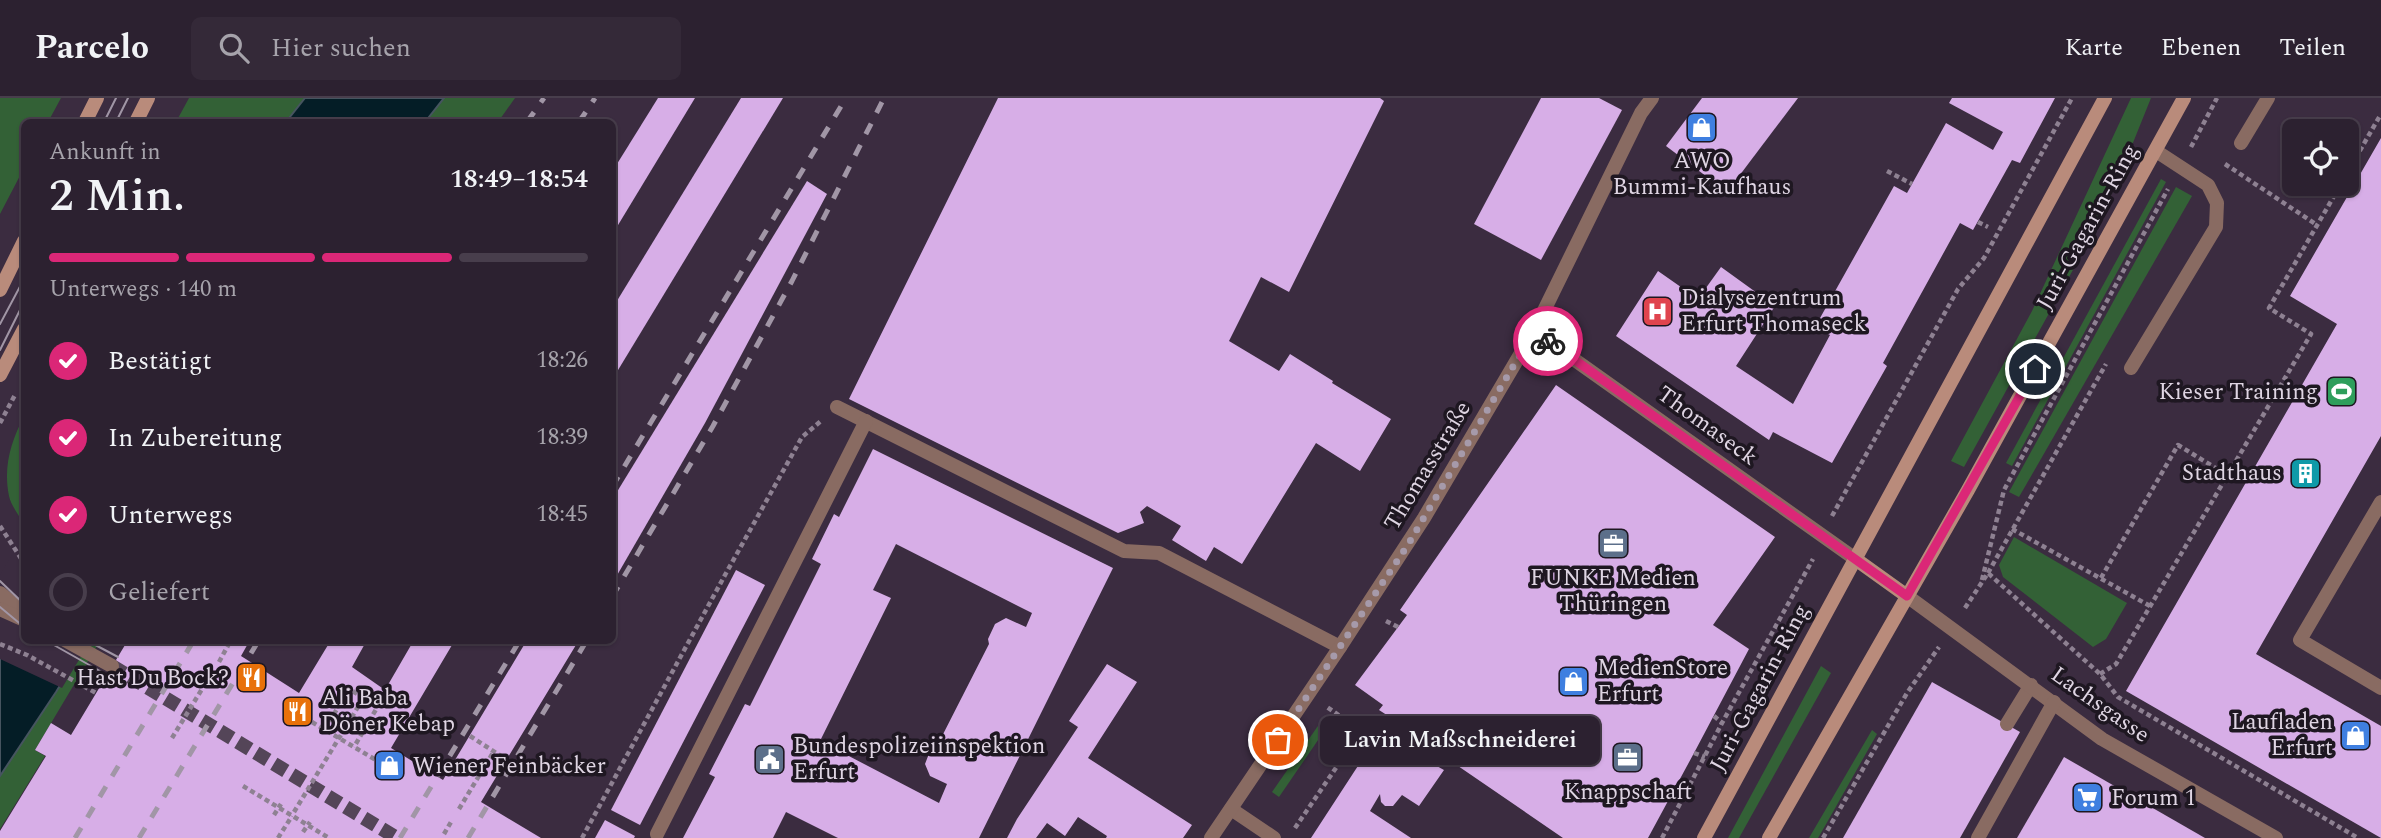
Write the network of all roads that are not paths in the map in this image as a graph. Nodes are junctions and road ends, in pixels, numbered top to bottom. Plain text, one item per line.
1 (97, 98) edge
2 (148, 98) edge
3 (1653, 98) edge
4 (2105, 98) edge
5 (2184, 98) edge
6 (2268, 98) edge
7 (86, 119) edge
8 (138, 119) edge
9 (2241, 143) dead end
10 (2156, 151) junction
11 (21, 247) edge
12 (0, 290) edge
13 (1534, 331) junction
14 (21, 335) edge
15 (2131, 369) dead end
16 (0, 375) edge
17 (838, 407) road end
18 (866, 421) junction
19 (2381, 502) edge
20 (1854, 558) junction
21 (0, 593) edge
22 (1907, 596) junction
23 (0, 609) edge
24 (21, 610) edge
25 (21, 619) edge
26 (72, 644) edge
27 (1340, 648) junction
28 (112, 666) tunnel mouth
29 (2031, 685) junction
30 (2381, 688) edge
31 (2054, 702) junction
32 (2007, 724) dead end
33 (1231, 808) junction
34 (657, 834) dead end
35 (1211, 838) edge
36 (1274, 838) edge
37 (1704, 838) edge
38 (1769, 838) edge
39 (1978, 838) edge
40 (2276, 838) edge

1 - 7 street
2 - 8 street
3 - 13 street, Thomasstraße
4 - 20 street, Juri-Gagarin-Ring
5 - 10 street, Juri-Gagarin-Ring
6 - 9 street
10 - 15 street
10 - 22 street, Juri-Gagarin-Ring
11 - 12 street
13 - 20 street, Thomaseck
13 - 27 street, Thomasstraße
14 - 16 street
17 - 18 street
18 - 27 street
18 - 34 street
19 - 30 street
20 - 22 street
20 - 37 street, Juri-Gagarin-Ring
21 - 24 street
22 - 29 street, Lachsgasse
22 - 38 street, Juri-Gagarin-Ring
23 - 25 street
26 - 28 street
27 - 33 street, Thomasstraße
29 - 31 street, Lachsgasse
29 - 32 street
31 - 39 street
31 - 40 street, Lachsgasse
33 - 35 street, Thomasstraße
33 - 36 street

